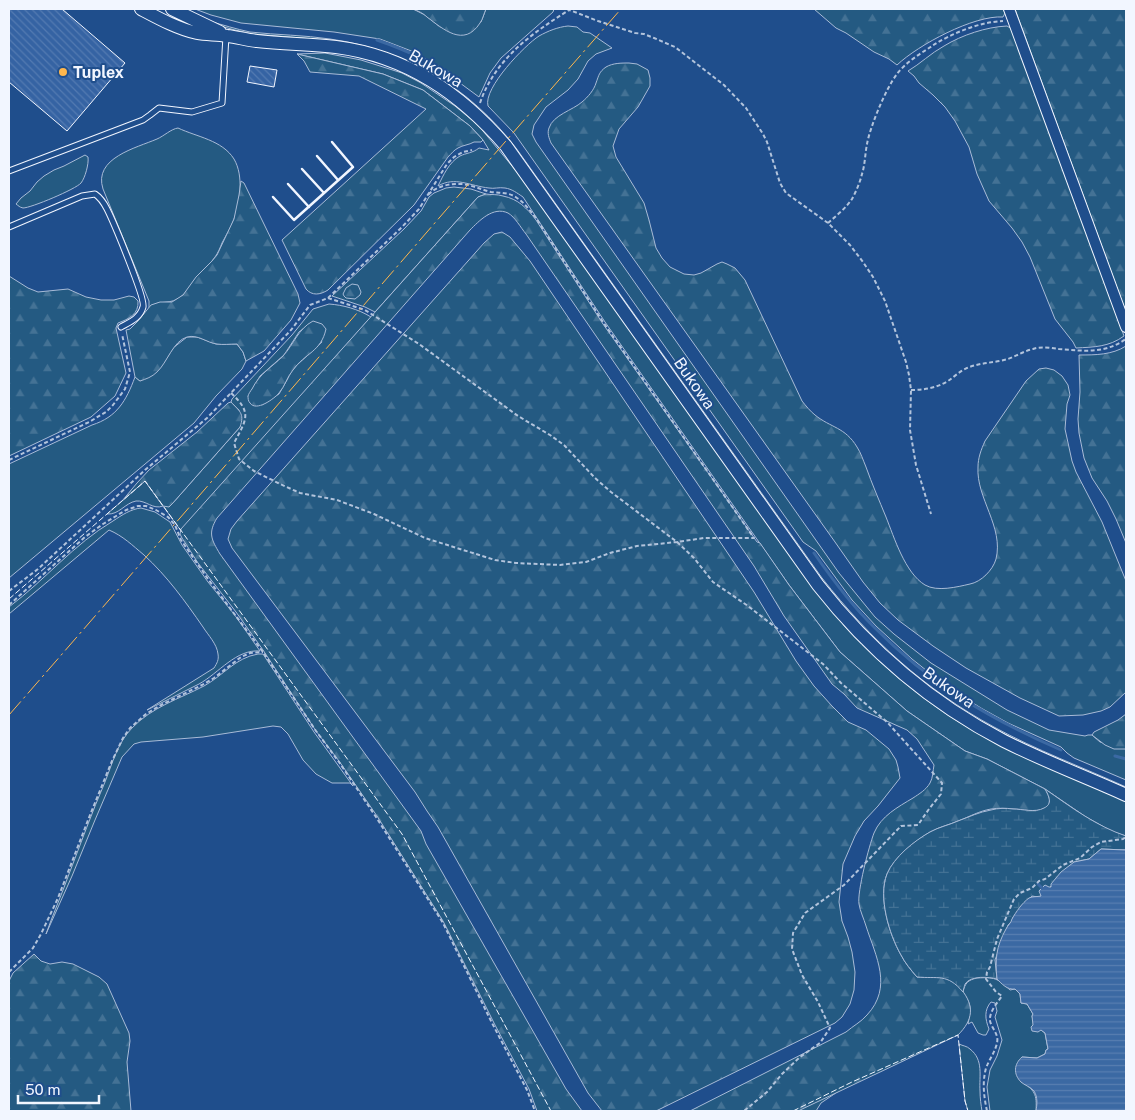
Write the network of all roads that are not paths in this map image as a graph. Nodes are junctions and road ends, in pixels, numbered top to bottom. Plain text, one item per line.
1 (141, 9) edge
2 (172, 9) edge
3 (1009, 9) edge
4 (226, 36) junction
5 (9, 171) edge
6 (9, 227) edge
7 (121, 327) road end
8 (1126, 327) edge
9 (1126, 795) edge

1 - 4 street, Bukowa
2 - 4 street, Bukowa
3 - 8 street
4 - 5 lane
4 - 9 street, Bukowa
6 - 7 lane

